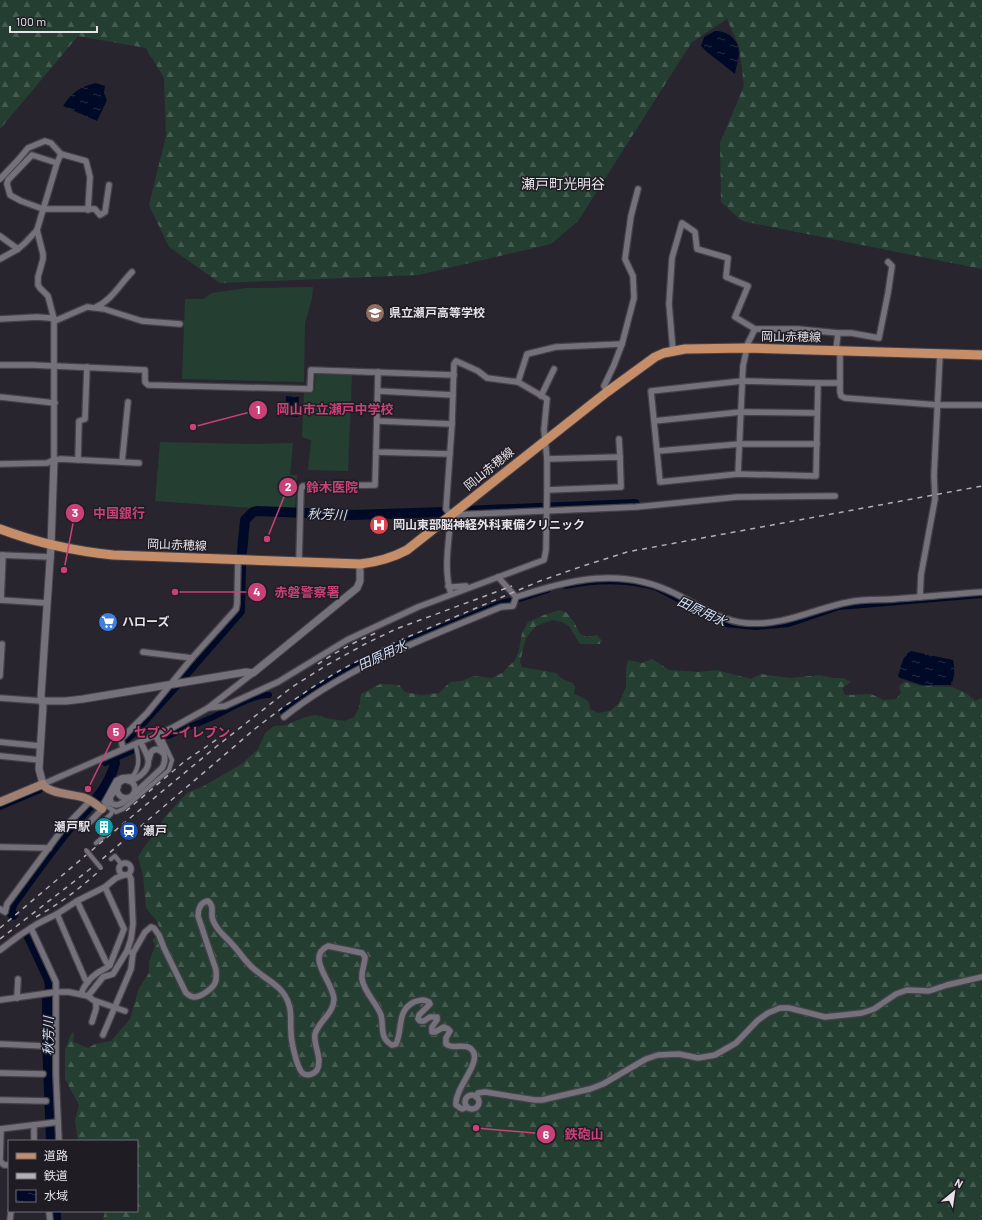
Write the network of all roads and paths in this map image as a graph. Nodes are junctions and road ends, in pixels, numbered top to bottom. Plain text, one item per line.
1 (61, 154) junction
2 (57, 162) junction
3 (0, 179) edge
4 (110, 185) dead end
5 (638, 189) dead end
6 (43, 209) junction
7 (88, 210) junction
8 (37, 230) junction
9 (0, 236) edge
10 (18, 249) junction
11 (0, 259) edge
12 (888, 262) dead end
13 (132, 272) dead end
14 (96, 308) junction
15 (0, 319) edge
16 (54, 319) junction
17 (180, 324) dead end
18 (755, 329) junction
19 (838, 334) junction
20 (622, 344) junction
21 (747, 348) junction
22 (838, 350) junction
23 (673, 351) junction
24 (940, 354) junction
25 (982, 355) edge
26 (0, 364) edge
27 (55, 366) junction
28 (87, 367) junction
29 (554, 369) dead end
30 (378, 372) junction
31 (454, 375) junction
32 (518, 382) junction
33 (742, 382) junction
34 (818, 383) junction
35 (840, 383) junction
36 (378, 391) junction
37 (607, 392) junction
38 (453, 394) junction
39 (541, 396) junction
40 (0, 397) edge
41 (128, 402) dead end
42 (55, 403) junction
43 (938, 405) junction
44 (982, 405) edge
45 (741, 412) junction
46 (817, 413) junction
47 (377, 421) junction
48 (654, 421) junction
49 (452, 424) junction
50 (619, 439) dead end
51 (546, 440) junction
52 (740, 444) junction
53 (817, 444) junction
54 (658, 451) junction
55 (376, 452) junction
56 (450, 454) junction
57 (620, 457) junction
58 (547, 459) junction
59 (54, 460) junction
60 (78, 460) junction
61 (122, 462) junction
62 (139, 463) dead end
63 (0, 464) edge
64 (738, 474) junction
65 (547, 490) junction
66 (835, 496) dead end
67 (546, 511) junction
68 (451, 515) junction
69 (0, 529) edge
70 (51, 546) junction
71 (1, 555) edge
72 (51, 557) junction
73 (238, 559) junction
74 (299, 561) junction
75 (360, 564) junction
76 (498, 577) junction
77 (448, 586) junction
78 (472, 586) junction
79 (982, 592) edge
80 (451, 594) junction
81 (516, 597) junction
82 (920, 597) junction
83 (1, 600) edge
84 (47, 602) junction
85 (2, 644) dead end
86 (143, 652) dead end
87 (192, 658) junction
88 (253, 672) junction
89 (0, 676) edge
90 (172, 684) junction
91 (0, 698) edge
92 (42, 701) junction
93 (208, 708) junction
94 (284, 717) dead end
95 (156, 736) junction
96 (164, 741) dead end
97 (0, 742) edge
98 (141, 742) junction
99 (40, 746) junction
100 (136, 747) dead end
101 (123, 749) junction
102 (164, 754) junction
103 (0, 756) edge
104 (149, 759) junction
105 (40, 760) junction
106 (129, 781) junction
107 (43, 784) junction
108 (118, 787) junction
109 (132, 796) junction
110 (0, 802) edge
111 (102, 804) junction
112 (112, 810) junction
113 (89, 823) dead end
114 (101, 825) dead end
115 (106, 831) dead end
116 (96, 843) dead end
117 (0, 847) edge
118 (49, 848) junction
119 (86, 850) dead end
120 (111, 859) dead end
121 (120, 867) junction
122 (101, 868) dead end
123 (126, 875) junction
124 (116, 878) junction
125 (105, 887) junction
126 (77, 901) junction
127 (0, 909) edge
128 (57, 914) junction
129 (31, 928) junction
130 (0, 950) edge
131 (127, 951) junction
132 (132, 953) junction
133 (110, 965) junction
134 (982, 977) edge
135 (18, 979) dead end
136 (88, 982) junction
137 (55, 993) junction
138 (81, 994) junction
139 (88, 996) junction
140 (18, 998) junction
141 (0, 1000) edge
142 (96, 1002) junction
143 (114, 1007) junction
144 (125, 1011) dead end
145 (92, 1022) dead end
146 (103, 1035) dead end
147 (0, 1044) edge
148 (44, 1046) dead end
149 (0, 1073) edge
150 (44, 1074) dead end
151 (476, 1097) junction
152 (0, 1100) edge
153 (46, 1101) dead end
154 (467, 1107) junction
155 (57, 1122) junction
156 (34, 1125) junction
157 (0, 1129) edge
158 (34, 1140) edge
159 (59, 1140) edge
160 (8, 1165) edge

1 - 2 street
1 - 3 street
1 - 7 street
2 - 6 street
2 - 6 street
4 - 7 street
5 - 20 street
6 - 7 street
6 - 8 street
8 - 10 street
8 - 16 street
9 - 10 street
10 - 11 street
12 - 19 street
13 - 14 street
14 - 16 street
14 - 17 street
15 - 16 street
16 - 27 street
18 - 19 street
18 - 21 street
18 - 23 street
19 - 22 street
20 - 32 street
20 - 37 street
21 - 22 main road, 岡山赤穂線
21 - 23 main road, 岡山赤穂線
21 - 33 street
22 - 24 main road, 岡山赤穂線
22 - 35 street
23 - 37 main road, 岡山赤穂線
24 - 25 main road, 岡山赤穂線
24 - 43 street
26 - 27 street
27 - 28 street
27 - 42 street
28 - 30 street
28 - 60 street
29 - 39 street
30 - 31 street
30 - 36 street
31 - 32 street
31 - 38 street
32 - 39 street
33 - 34 street
33 - 45 street
33 - 48 street
34 - 35 street
34 - 46 street
35 - 43 street
36 - 38 street
36 - 47 street
37 - 51 main road, 岡山赤穂線
38 - 49 street
39 - 51 street
40 - 42 street
41 - 61 street
42 - 59 street
43 - 44 street
43 - 82 street
45 - 46 street
45 - 48 street
45 - 52 street
46 - 53 street
47 - 49 street
47 - 55 street
48 - 54 street
49 - 56 street
50 - 57 street
51 - 58 street
51 - 68 main road, 岡山赤穂線
52 - 53 street
52 - 54 street
52 - 64 street
53 - 64 street
54 - 64 street
55 - 56 street
55 - 74 street
56 - 68 street
57 - 58 street
57 - 65 street
58 - 65 street
59 - 60 street
59 - 63 street
59 - 70 street
60 - 61 street
61 - 62 street
65 - 67 street
66 - 67 street
67 - 68 street
67 - 76 street
68 - 75 main road, 岡山赤穂線
68 - 77 street
69 - 70 main road, 岡山赤穂線
70 - 72 street
70 - 73 main road, 岡山赤穂線
71 - 72 street
71 - 83 street
72 - 84 street
73 - 74 main road, 岡山赤穂線
73 - 87 street
74 - 75 main road, 岡山赤穂線
75 - 88 street
76 - 78 street
76 - 81 street
77 - 78 street
77 - 80 street
78 - 80 street
79 - 82 street
80 - 93 street
81 - 82 street
81 - 94 street
83 - 84 street
84 - 92 street
85 - 89 street
86 - 87 street
87 - 90 street
88 - 90 street
88 - 93 street
90 - 92 street
90 - 101 street
91 - 92 street
92 - 99 street
93 - 95 street
95 - 98 street
95 - 102 street
96 - 112 street
97 - 99 street
98 - 101 street
98 - 104 street
99 - 105 street
100 - 111 street
101 - 107 street
102 - 104 street
102 - 109 street
103 - 105 street
104 - 106 street
105 - 107 street
106 - 108 street
106 - 109 street
107 - 110 main road
107 - 111 main road
108 - 109 street
108 - 111 street
109 - 111 street
111 - 112 street
111 - 113 street
111 - 118 street
112 - 114 street
115 - 116 street
117 - 118 street
118 - 127 street
119 - 122 street, bridge
120 - 121 street
121 - 123 street
121 - 123 street
121 - 124 street
123 - 124 street
123 - 131 street
124 - 125 street
125 - 126 street
125 - 133 street
126 - 128 street
126 - 133 street
128 - 129 street
128 - 136 street
129 - 130 street
129 - 137 street
131 - 132 street
131 - 139 street
132 - 143 street
132 - 154 street
133 - 136 street
134 - 151 street
135 - 140 street
136 - 138 street
137 - 138 street
137 - 140 street
137 - 155 street
138 - 139 street
139 - 142 street
140 - 141 street
142 - 143 street
142 - 145 street
143 - 144 street
143 - 146 street
147 - 148 street
149 - 150 street
151 - 154 street
151 - 154 street
152 - 153 street
155 - 156 street
155 - 159 street
156 - 157 street
156 - 158 street
157 - 160 street

